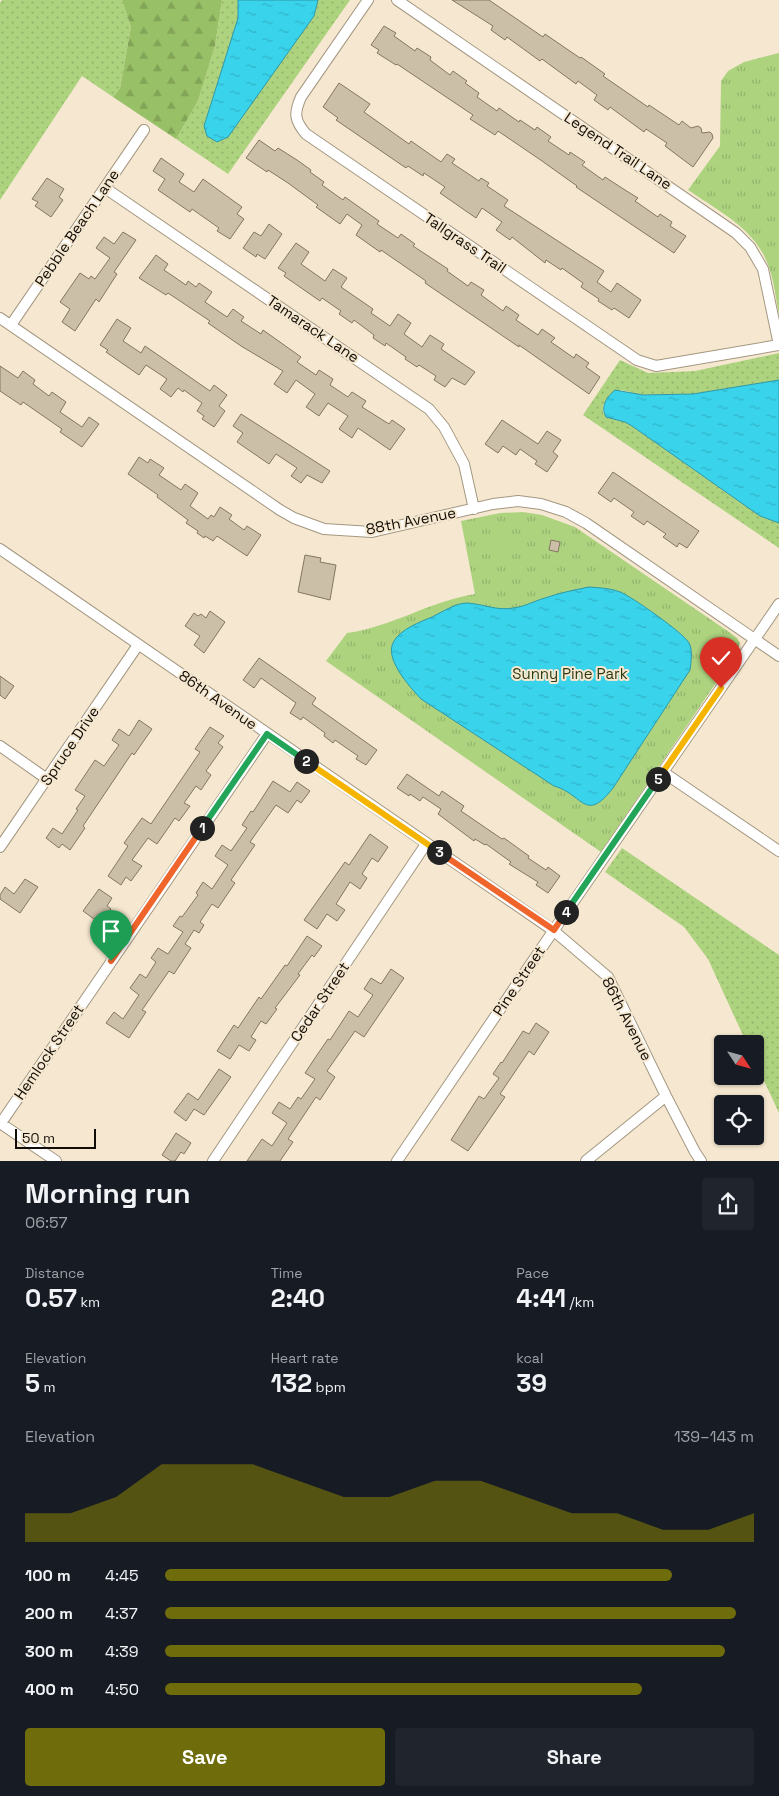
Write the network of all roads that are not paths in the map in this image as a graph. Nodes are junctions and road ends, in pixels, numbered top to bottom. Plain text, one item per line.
1 (368, 0) edge
2 (397, 0) edge
3 (144, 130) dead end
4 (105, 188) junction
5 (0, 318) edge
6 (11, 326) junction
7 (779, 345) edge
8 (474, 509) junction
9 (0, 549) edge
10 (779, 604) edge
11 (755, 639) junction
12 (138, 645) junction
13 (779, 656) edge
14 (267, 734) junction
15 (0, 746) edge
16 (663, 772) junction
17 (47, 779) junction
18 (426, 844) junction
19 (0, 847) edge
20 (779, 852) edge
21 (554, 930) junction
22 (666, 1096) junction
23 (0, 1123) edge
24 (56, 1161) edge
25 (213, 1161) edge
26 (397, 1161) edge
27 (586, 1161) edge
28 (702, 1161) edge

1 - 7 street, Tallgrass Trail
2 - 7 street, Legend Trail Lane
3 - 4 street, Pebble Beach Lane
4 - 6 street, Pebble Beach Lane
4 - 8 street, Tamarack Lane
5 - 6 street, 88th Avenue
6 - 8 street, 88th Avenue
8 - 11 street, 88th Avenue
9 - 12 street, 86th Avenue
10 - 11 street, Pine Street
11 - 13 street, 88th Avenue
11 - 16 street, Pine Street
12 - 14 street, 86th Avenue
12 - 17 street, Spruce Drive
14 - 18 street, 86th Avenue
14 - 23 street, Hemlock Street
15 - 17 street
16 - 20 street
16 - 21 street, Pine Street
17 - 19 street, Spruce Drive
18 - 21 street, 86th Avenue
18 - 25 street, Cedar Street
21 - 22 street, 86th Avenue
21 - 26 street, Pine Street
22 - 27 street
22 - 28 street, 86th Avenue
23 - 24 street

